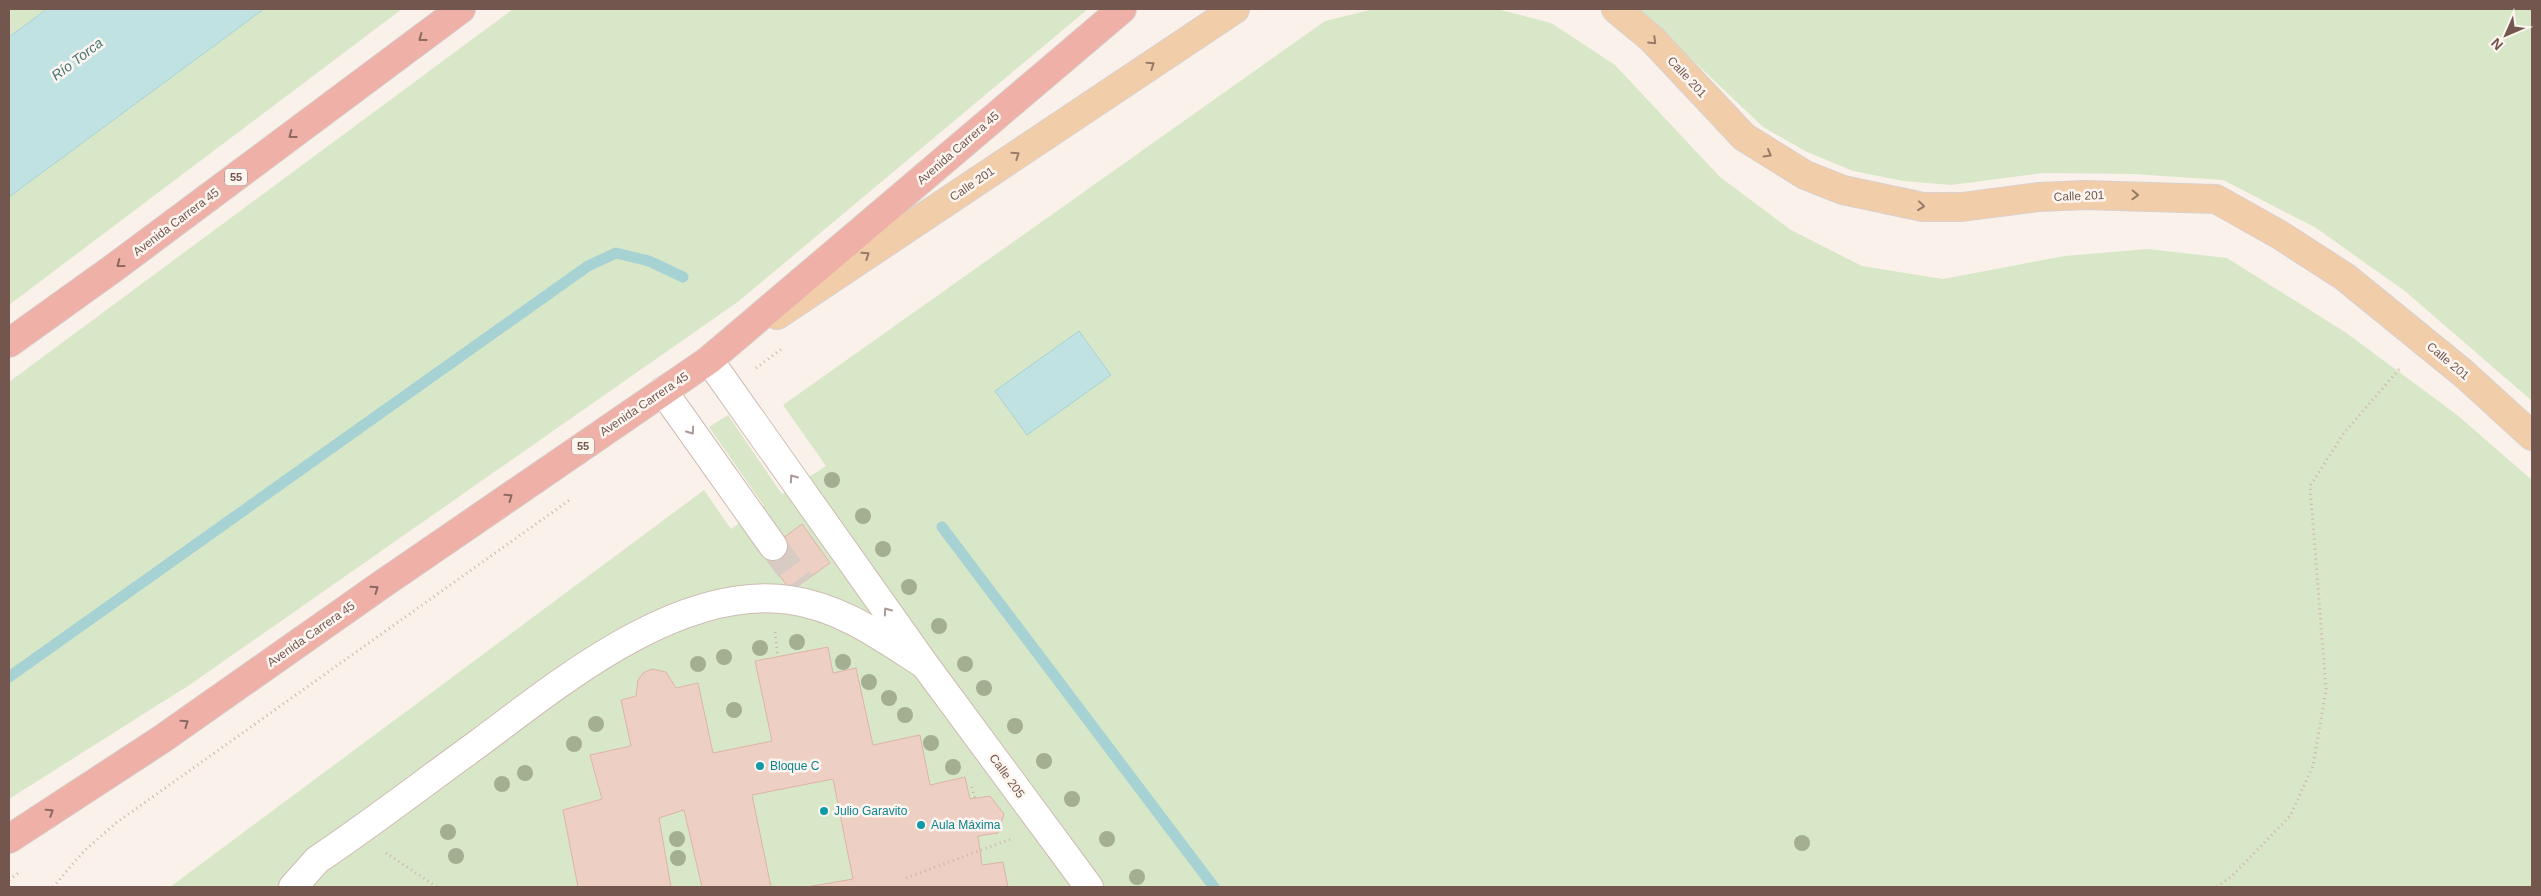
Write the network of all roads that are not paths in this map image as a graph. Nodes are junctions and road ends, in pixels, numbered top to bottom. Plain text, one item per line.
1 (461, 9) edge
2 (1122, 9) edge
3 (1235, 9) edge
4 (1616, 9) edge
5 (9, 343) edge
6 (709, 360) junction
7 (663, 391) junction
8 (2532, 436) edge
9 (773, 546) tunnel mouth
10 (925, 665) junction
11 (9, 839) edge
12 (293, 887) edge
13 (1089, 887) edge

1 -> 5 highway, Avenida Carrera 45 / 55
2 - 6 highway, Avenida Carrera 45 / 55
6 -> 3 main road, Calle 201
4 -> 8 main road, Calle 201
6 - 7 highway, Avenida Carrera 45 / 55
10 -> 6 lane, Calle 205
7 -> 9 lane
11 -> 7 highway, Avenida Carrera 45 / 55
10 - 12 lane
10 - 13 lane, Calle 205

